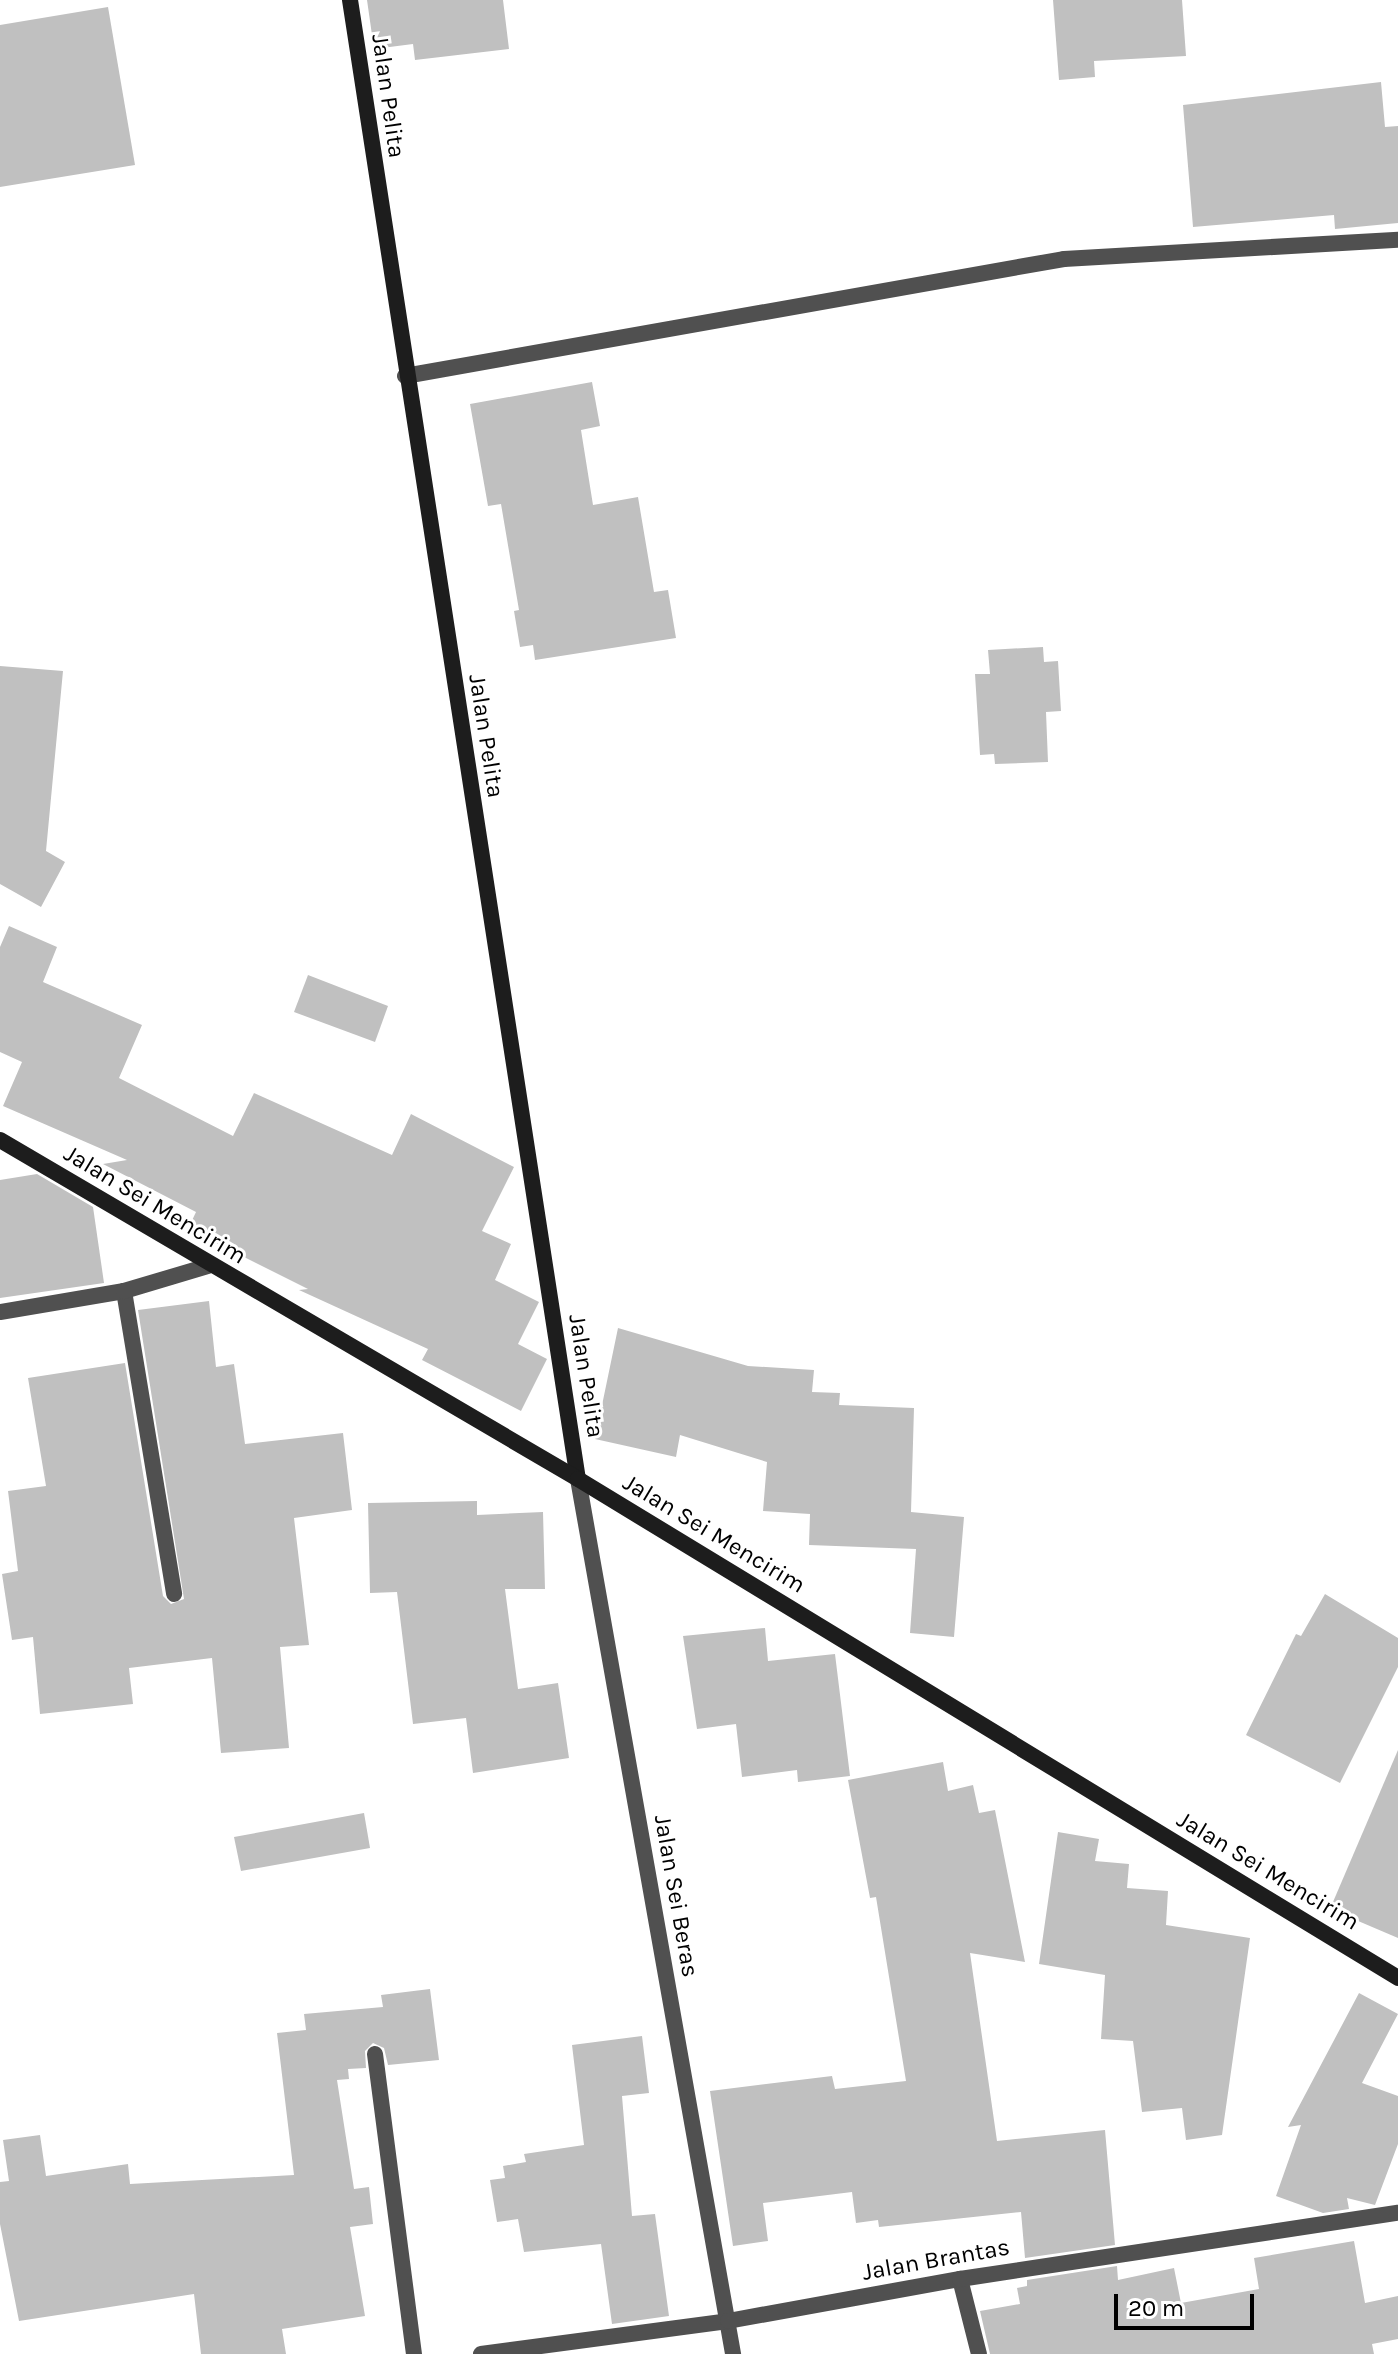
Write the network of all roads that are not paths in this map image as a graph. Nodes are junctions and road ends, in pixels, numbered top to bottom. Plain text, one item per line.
1 (350, 0) edge
2 (1398, 240) edge
3 (405, 376) junction
4 (0, 1140) edge
5 (208, 1266) junction
6 (124, 1291) junction
7 (0, 1312) edge
8 (578, 1479) junction
9 (174, 1594) dead end
10 (1398, 1978) edge
11 (375, 2054) dead end
12 (1398, 2213) edge
13 (960, 2279) junction
14 (728, 2321) junction
15 (414, 2354) edge
16 (481, 2354) edge
17 (733, 2354) edge
18 (979, 2354) edge

1 - 3 street, Jalan Pelita
2 - 3 street
3 - 8 street, Jalan Pelita
4 - 5 street, Jalan Sei Mencirim
5 - 6 street
5 - 8 street, Jalan Sei Mencirim
6 - 7 street
6 - 9 street
8 - 10 street, Jalan Sei Mencirim
8 - 14 street, Jalan Sei Beras
11 - 15 street
12 - 13 street, Jalan Brantas
13 - 14 street, Jalan Brantas
13 - 18 street
14 - 16 street, Jalan Brantas
14 - 17 street, Jalan Sei Beras

